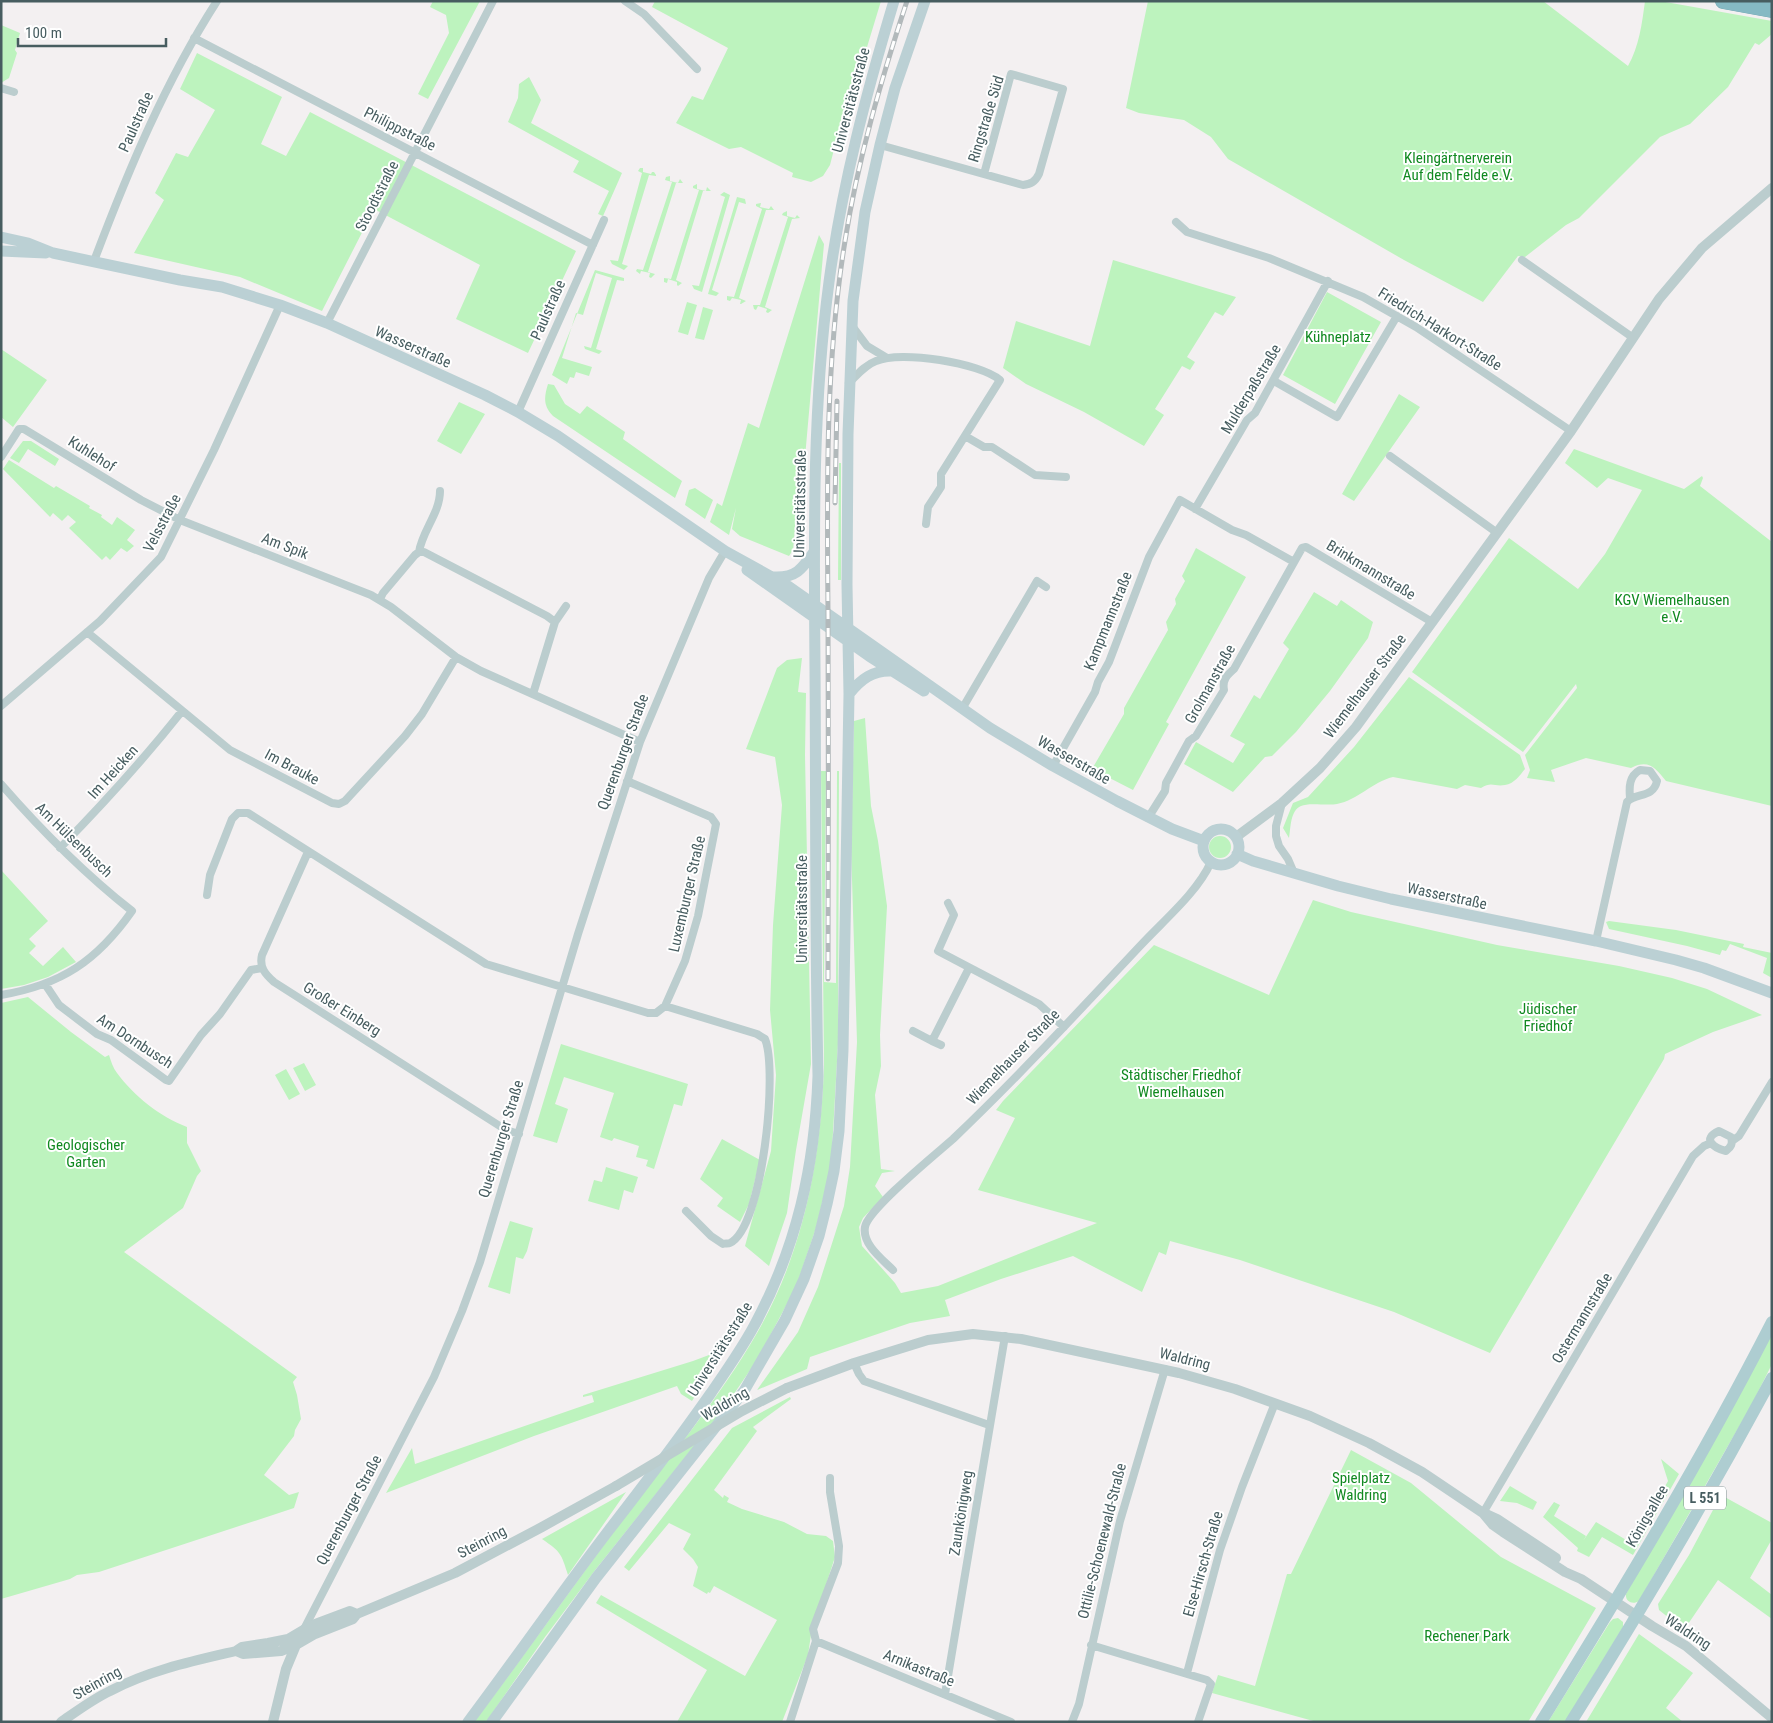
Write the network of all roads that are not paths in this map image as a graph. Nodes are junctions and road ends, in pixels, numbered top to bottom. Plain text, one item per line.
1 (217, 1) edge
2 (493, 1) edge
3 (625, 1) edge
4 (894, 1) edge
5 (925, 1) edge
6 (1723, 1) edge
7 (1772, 10) edge
8 (194, 38) junction
9 (697, 69) dead end
10 (1, 88) edge
11 (14, 92) dead end
12 (880, 145) junction
13 (415, 153) junction
14 (984, 174) junction
15 (1772, 188) edge
16 (604, 220) dead end
17 (1176, 222) dead end
18 (1, 237) edge
19 (593, 245) junction
20 (1, 251) edge
21 (53, 253) junction
22 (1522, 260) dead end
23 (94, 261) junction
24 (1328, 281) junction
25 (280, 305) junction
26 (1397, 316) junction
27 (327, 324) junction
28 (852, 326) junction
29 (1632, 337) junction
30 (887, 358) junction
31 (1274, 381) junction
32 (849, 383) junction
33 (518, 412) junction
34 (1571, 431) junction
35 (965, 436) junction
36 (1390, 456) dead end
37 (1, 457) edge
38 (1066, 477) dead end
39 (440, 491) dead end
40 (1195, 509) junction
41 (180, 520) junction
42 (926, 524) dead end
43 (1496, 532) junction
44 (725, 551) junction
45 (419, 552) junction
46 (814, 552) junction
47 (1294, 562) junction
48 (772, 577) junction
49 (1046, 587) dead end
50 (380, 599) junction
51 (814, 605) junction
52 (566, 606) dead end
53 (814, 617) junction
54 (555, 622) junction
55 (1432, 622) junction
56 (87, 632) junction
57 (849, 635) junction
58 (456, 657) junction
59 (892, 671) junction
60 (533, 694) junction
61 (850, 694) junction
62 (948, 699) junction
63 (1, 706) edge
64 (962, 709) junction
65 (182, 711) junction
66 (640, 742) junction
67 (1053, 766) junction
68 (627, 781) junction
69 (1, 784) edge
70 (1630, 798) dead end
71 (1282, 804) junction
72 (1148, 818) junction
73 (1236, 837) junction
74 (1204, 841) junction
75 (60, 848) junction
76 (308, 852) junction
77 (1237, 854) junction
78 (1211, 862) junction
79 (1294, 873) junction
80 (207, 895) dead end
81 (948, 904) dead end
82 (1596, 941) junction
83 (262, 968) junction
84 (969, 968) junction
85 (45, 984) junction
86 (562, 986) junction
87 (1758, 989) junction
88 (1772, 993) edge
89 (1, 995) edge
90 (1772, 1000) edge
91 (665, 1006) junction
92 (1064, 1027) junction
93 (912, 1031) dead end
94 (932, 1041) junction
95 (940, 1045) dead end
96 (1772, 1082) edge
97 (519, 1134) junction
98 (1732, 1142) junction
99 (1711, 1143) junction
100 (686, 1211) dead end
101 (893, 1270) dead end
102 (1772, 1322) edge
103 (1004, 1336) junction
104 (854, 1362) junction
105 (1165, 1369) junction
106 (1772, 1378) edge
107 (1275, 1403) junction
108 (989, 1425) junction
109 (830, 1478) dead end
110 (616, 1486) joint
111 (1483, 1513) junction
112 (1615, 1602) junction
113 (357, 1614) junction
114 (1637, 1616) junction
115 (303, 1631) junction
116 (816, 1641) junction
117 (296, 1645) junction
118 (1091, 1645) junction
119 (236, 1651) junction
120 (1187, 1674) junction
121 (945, 1694) junction
122 (1772, 1718) edge
123 (61, 1722) edge
124 (273, 1722) edge
125 (468, 1722) edge
126 (492, 1722) edge
127 (790, 1722) edge
128 (1011, 1722) edge
129 (1072, 1722) edge
130 (1198, 1722) edge
131 (1541, 1722) edge
132 (1571, 1722) edge

1 - 8 street, Paulstraße
2 - 13 street, Stoodtstraße
3 - 9 street
4 - 46 main road, Universitätsstraße
5 - 12 main road
6 - 7 highway
8 - 13 street, Philippstraße
8 - 23 street, Paulstraße
10 - 11 street
12 - 14 street
12 - 28 main road
13 - 19 street, Philippstraße
13 - 27 street, Stoodtstraße
14 - 14 street, Ringstraße Süd
15 - 29 street, Wiemelhauser Straße
16 - 19 street, Paulstraße
17 - 24 street, Friedrich-Harkort-Straße
18 - 21 main road, Wasserstraße
19 - 33 street, Paulstraße
20 - 21 main road, Wasserstraße
21 - 23 main road, Wasserstraße
22 - 29 street
23 - 25 main road, Wasserstraße
24 - 26 street, Friedrich-Harkort-Straße
24 - 31 street, Mulderpaßstraße
25 - 27 main road, Wasserstraße
25 - 41 street, Velsstraße
26 - 31 street
26 - 34 street, Friedrich-Harkort-Straße
27 - 33 main road, Wasserstraße
28 - 30 street
28 - 32 main road
29 - 34 street, Wiemelhauser Straße
30 - 32 street
30 - 35 street
31 - 40 street, Mulderpaßstraße
32 - 57 main road
33 - 44 main road, Wasserstraße
34 - 43 street, Wiemelhauser Straße
35 - 38 street
35 - 42 street
36 - 43 street
37 - 41 street, Kuhlehof
39 - 45 street
40 - 47 street
40 - 67 street, Kampmannstraße
41 - 50 street, Am Spik
41 - 56 street, Velsstraße
43 - 55 street, Wiemelhauser Straße
44 - 48 main road, Wasserstraße
44 - 53 main road, Wasserstraße
44 - 66 street, Querenburger Straße
45 - 50 street
45 - 54 street
46 - 48 main road
46 - 51 main road, Universitätsstraße
47 - 55 street, Brinkmannstraße
47 - 72 street, Grolmanstraße
48 - 51 main road, Wasserstraße
49 - 64 street
50 - 58 street, Am Spik
51 - 53 main road, Universitätsstraße
51 - 57 main road, Wasserstraße
52 - 54 street
53 - 57 main road, Wasserstraße
53 - 125 main road, Universitätsstraße
54 - 60 street
55 - 71 street, Wiemelhauser Straße
56 - 63 street, Velsstraße
56 - 65 street, Im Brauke
57 - 59 main road, Wasserstraße
57 - 61 main road
57 - 62 main road, Wasserstraße
58 - 60 street, Am Spik
58 - 65 street, Im Brauke
59 - 61 main road
59 - 62 main road, Wasserstraße
60 - 66 street, Am Spik
61 - 126 main road
62 - 64 main road, Wasserstraße
64 - 67 main road, Wasserstraße
65 - 75 street, Im Heicken
66 - 68 street, Querenburger Straße
67 - 72 main road, Wasserstraße
68 - 86 street, Querenburger Straße
68 - 91 street, Luxemburger Straße
69 - 75 street, Am Hülsenbusch
70 - 82 street
71 - 73 street, Wiemelhauser Straße
71 - 79 street
72 - 74 main road, Wasserstraße
73 - 74 main road
73 - 77 main road
74 - 78 main road
75 - 85 street, Am Hülsenbusch
76 - 80 street
76 - 83 street
76 - 86 street
77 - 78 main road
77 - 79 main road, Wasserstraße
78 - 92 street, Wiemelhauser Straße
79 - 82 main road, Wasserstraße
81 - 84 street
82 - 87 main road, Wasserstraße
83 - 85 street, Am Dornbusch
83 - 97 street, Großer Einberg
84 - 92 street
84 - 94 street
85 - 89 street
86 - 91 street
86 - 97 street, Querenburger Straße
87 - 88 main road, Wasserstraße
87 - 90 main road, Wasserstraße
91 - 100 street
92 - 101 street, Wiemelhauser Straße
93 - 94 street
94 - 95 street
96 - 98 street
97 - 115 street, Querenburger Straße
98 - 99 street
98 - 99 street, Ostermannstraße
99 - 111 street, Ostermannstraße
102 - 112 main road, Königsallee / L 551
103 - 104 street, Waldring
103 - 105 street, Waldring
103 - 108 street, Zaunkönigweg
104 - 108 street
104 - 110 street, Waldring, bridge
105 - 107 street, Waldring
105 - 118 street, Ottilie-Schoenewald-Straße
106 - 114 main road, L 551
107 - 111 street, Waldring
107 - 120 street, Else-Hirsch-Straße
108 - 121 street, Zaunkönigweg
109 - 116 street
110 - 113 street, Steinring
111 - 112 street, Waldring
112 - 114 street, Waldring
112 - 131 main road, Königsallee / L 551
113 - 115 street, Steinring
113 - 117 street, Steinring
114 - 122 street, Waldring
114 - 132 main road, L 551
115 - 117 street, Querenburger Straße
115 - 119 street, Steinring
116 - 121 street, Arnikastraße
116 - 127 street
117 - 119 street, Steinring
117 - 124 street, Querenburger Straße
118 - 120 street
118 - 129 street, Ottilie-Schoenewald-Straße
119 - 123 street, Steinring
120 - 130 street
121 - 128 street, Arnikastraße

